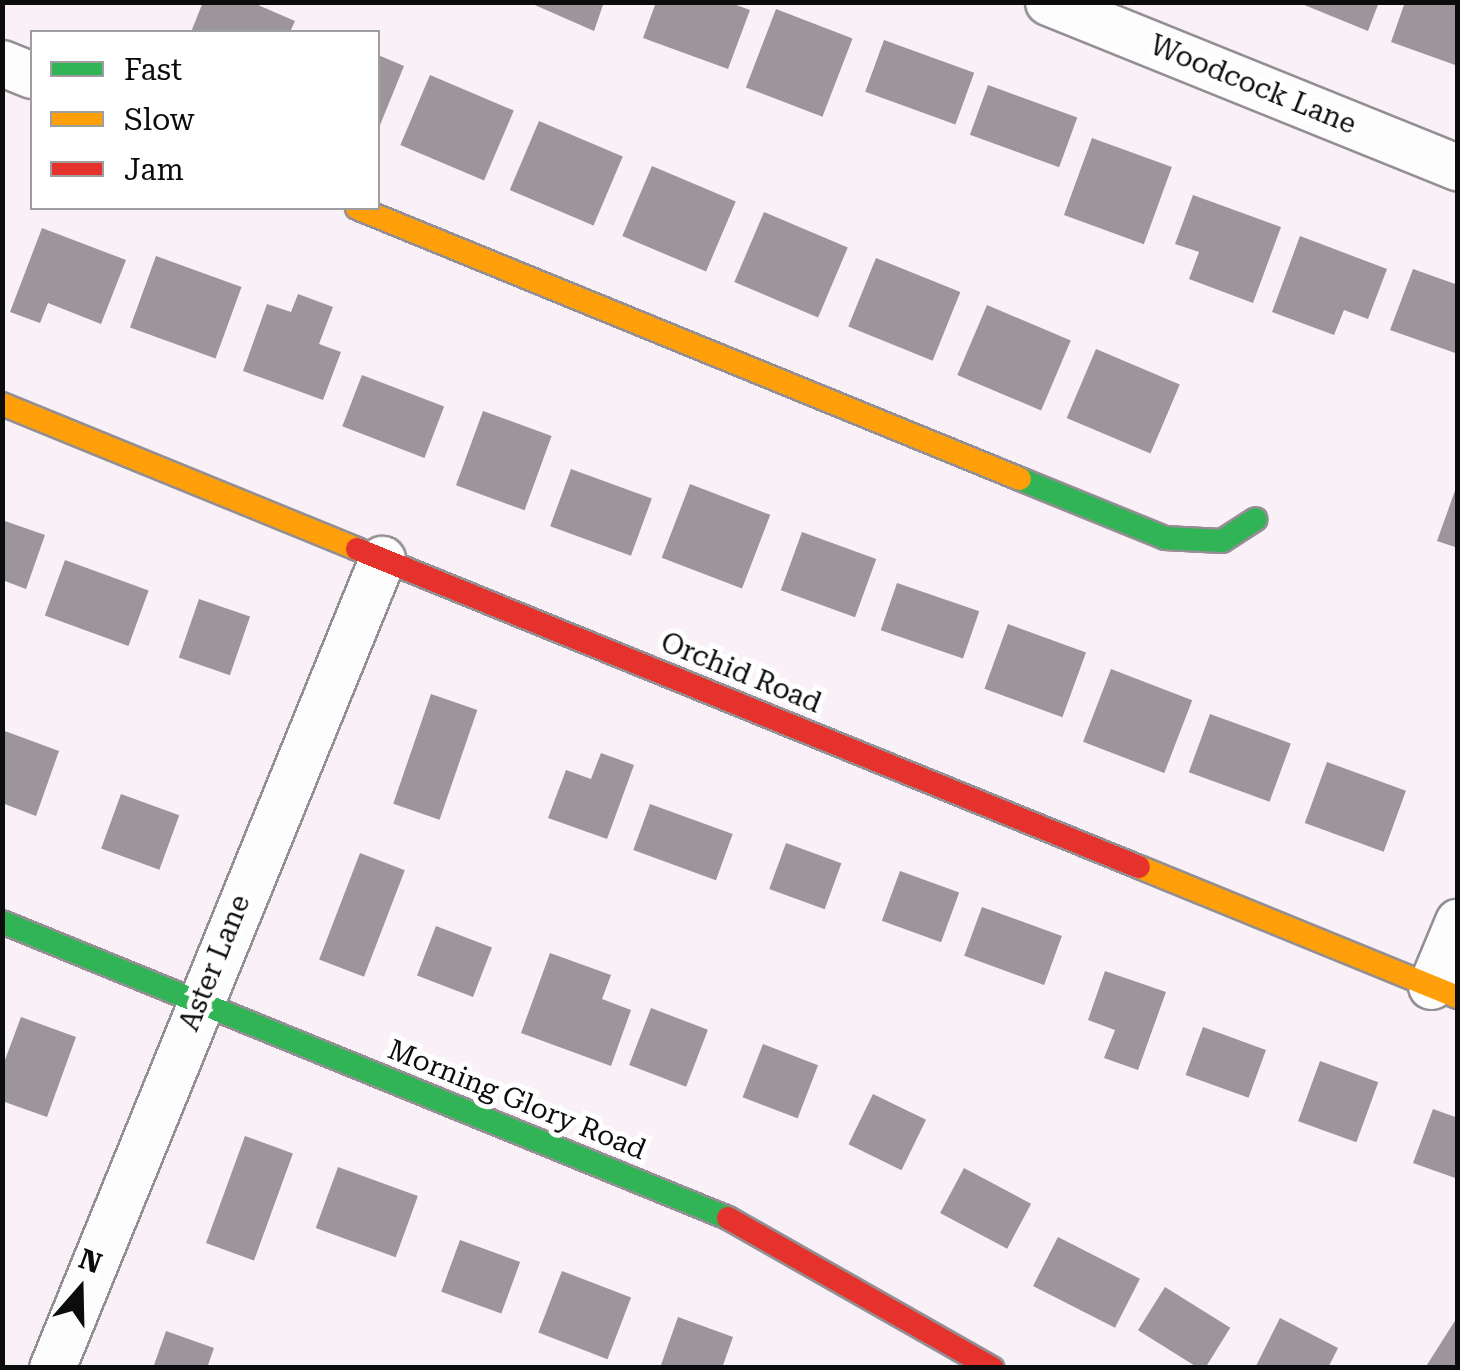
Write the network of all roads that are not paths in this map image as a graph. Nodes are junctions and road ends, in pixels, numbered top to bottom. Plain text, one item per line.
1 (1048, 2) edge
2 (2, 62) edge
3 (30, 74) edge
4 (1458, 168) edge
5 (362, 210) edge
6 (2, 404) edge
7 (1256, 519) dead end
8 (382, 559) junction
9 (1458, 921) edge
10 (2, 922) edge
11 (1444, 992) edge
12 (199, 1003) junction
13 (52, 1368) edge
14 (992, 1368) edge

1 - 4 street, Woodcock Lane
2 - 3 street
5 - 7 street
6 - 8 street, Orchid Road
8 - 11 street, Orchid Road
8 - 12 street, Aster Lane
9 - 11 street
10 - 12 street, Morning Glory Road
12 - 13 street, Aster Lane
12 - 14 street, Morning Glory Road

